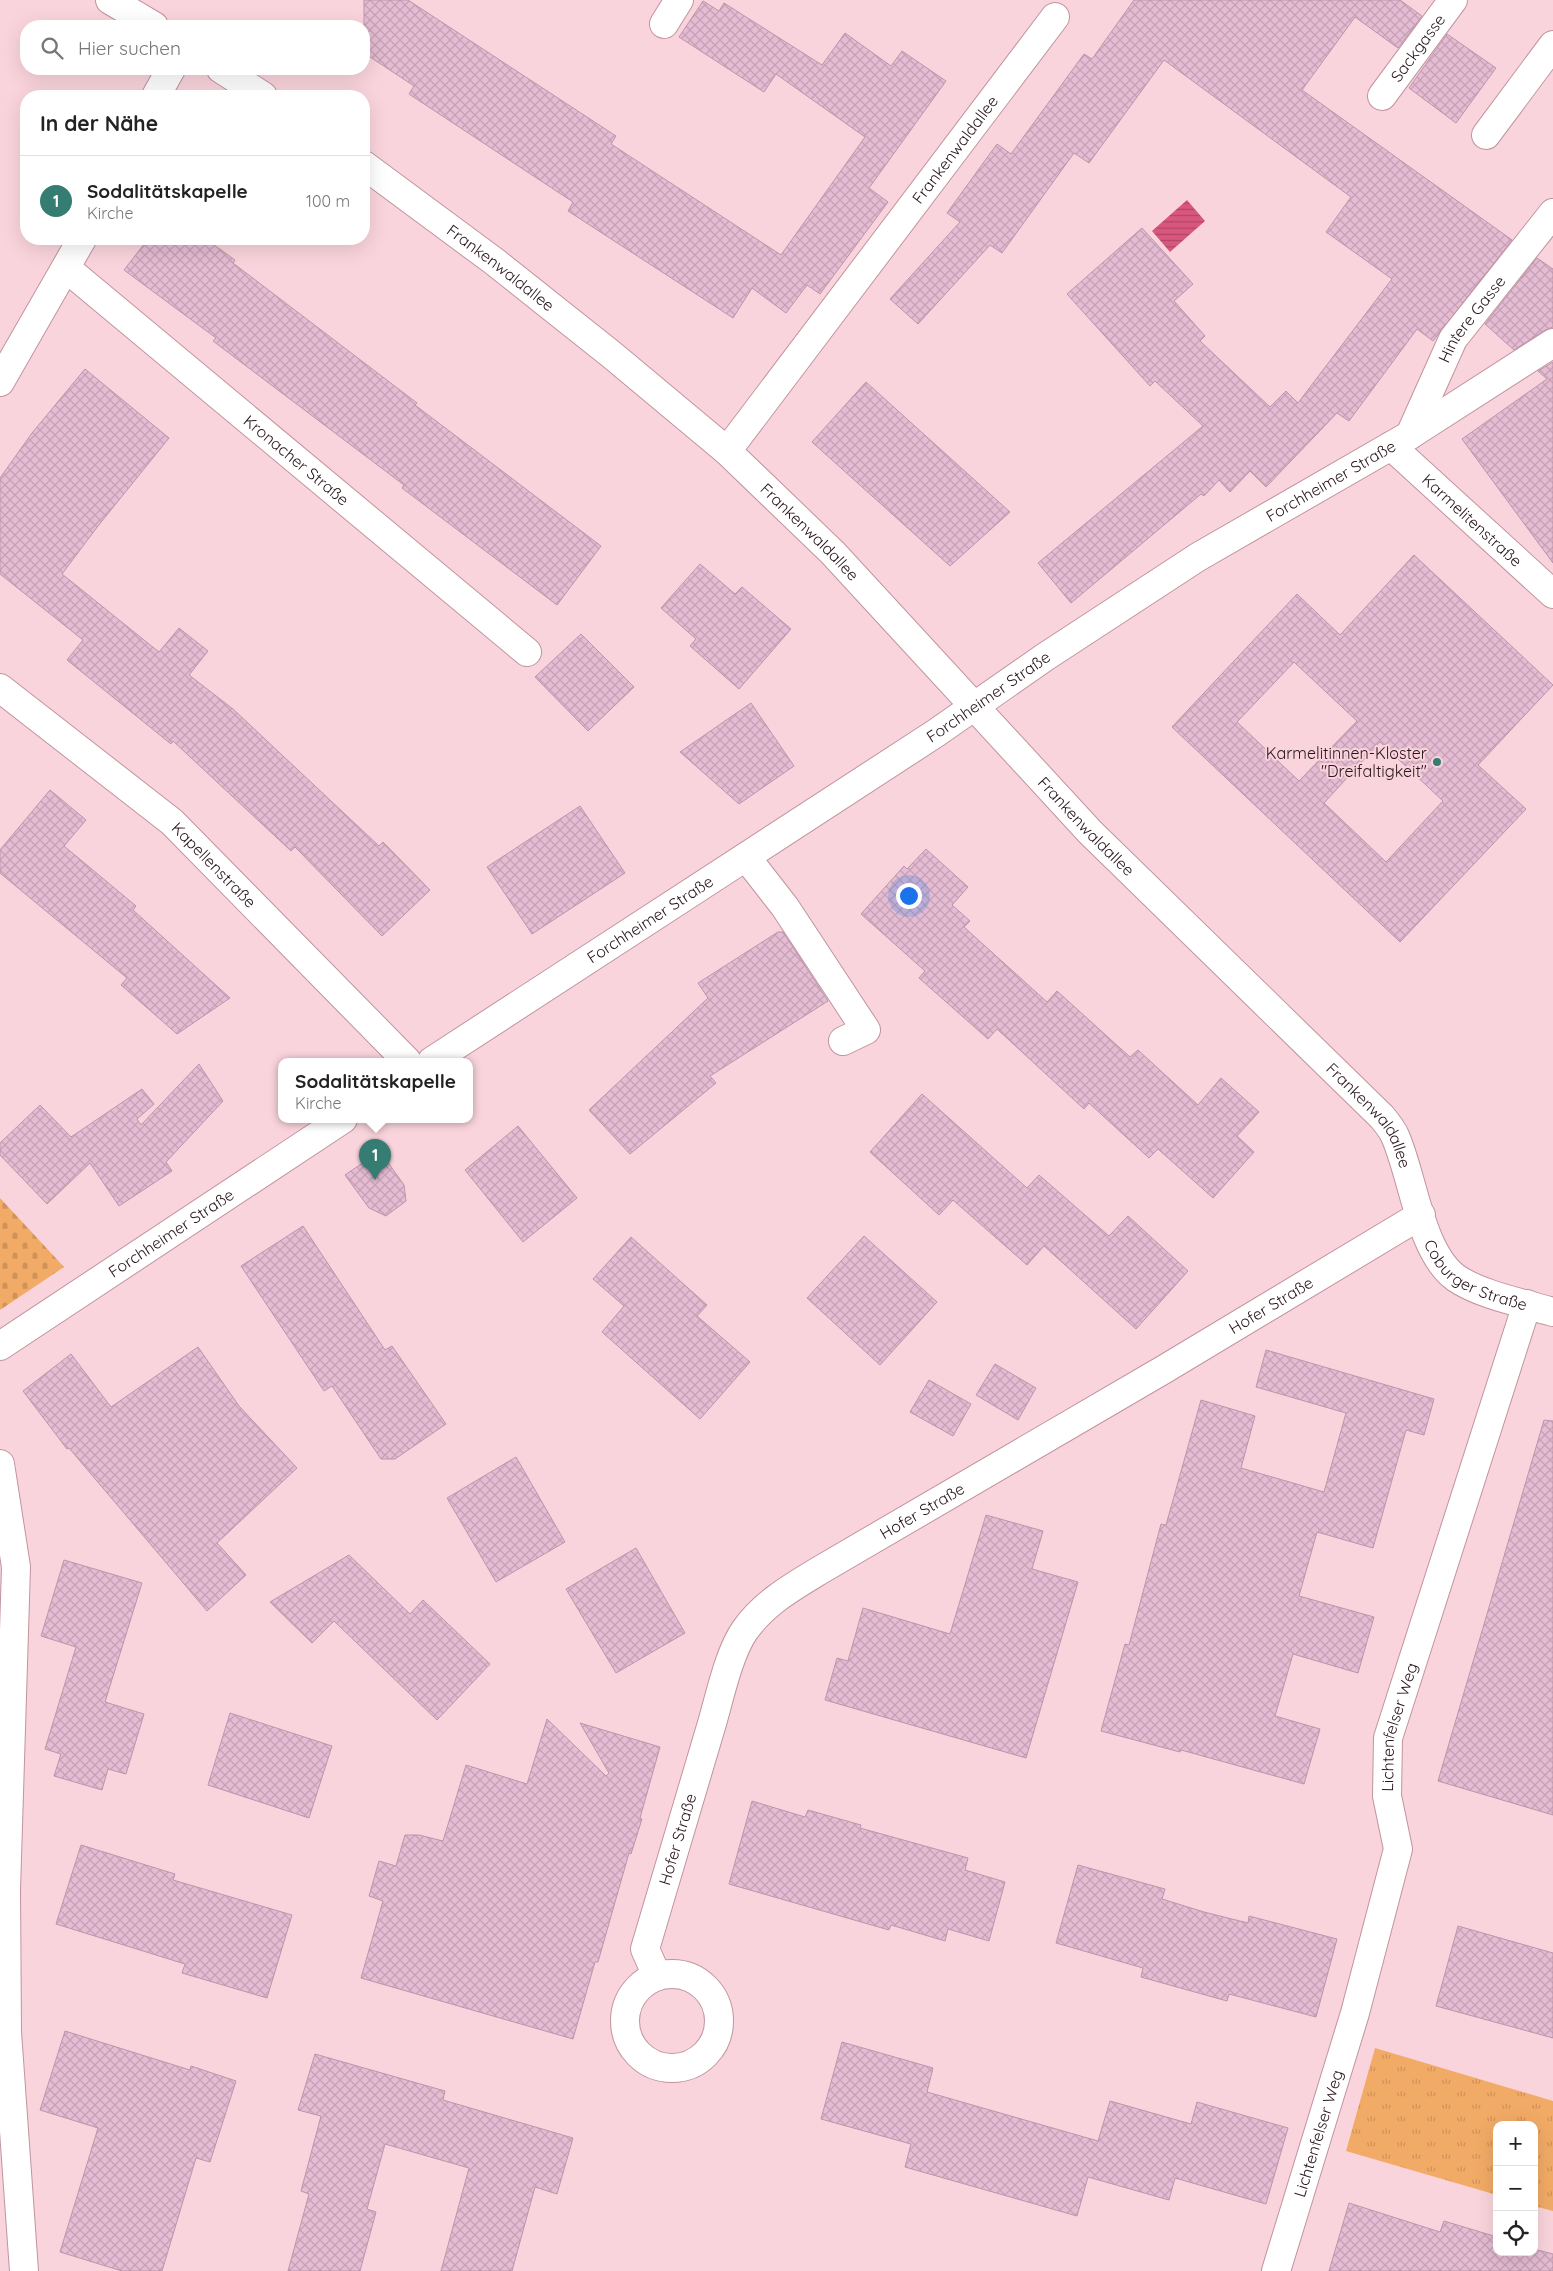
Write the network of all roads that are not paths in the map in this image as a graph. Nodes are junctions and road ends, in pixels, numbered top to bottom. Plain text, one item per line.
1 (110, 0) edge
2 (679, 0) edge
3 (1453, 0) edge
4 (1055, 17) dead end
5 (144, 20) edge
6 (664, 24) dead end
7 (1553, 45) edge
8 (168, 75) edge
9 (230, 75) edge
10 (159, 90) edge
11 (254, 90) edge
12 (1382, 96) dead end
13 (1486, 135) dead end
14 (370, 169) edge
15 (1553, 213) edge
16 (79, 245) edge
17 (66, 268) junction
18 (1553, 343) edge
19 (0, 382) edge
20 (1401, 441) junction
21 (727, 451) junction
22 (1553, 594) edge
23 (527, 652) dead end
24 (0, 688) edge
25 (974, 706) junction
26 (746, 857) junction
27 (843, 1041) dead end
28 (404, 1058) edge
29 (437, 1058) edge
30 (336, 1123) edge
31 (1421, 1215) junction
32 (1527, 1304) junction
33 (1553, 1312) edge
34 (0, 1346) edge
35 (0, 1464) edge
36 (657, 1976) dead end
37 (24, 2271) edge
38 (1276, 2271) edge

1 - 5 street
2 - 6 street
3 - 12 street, Sackgasse
4 - 21 street, Frankenwaldallee
7 - 13 street
8 - 10 street
9 - 11 street
14 - 21 street, Frankenwaldallee
15 - 20 street, Hintere Gasse
16 - 17 street
17 - 19 street
17 - 23 street, Kronacher Straße
18 - 20 street, Forchheimer Straße
20 - 22 street, Karmelitenstraße
20 - 25 street, Forchheimer Straße
21 - 25 street, Frankenwaldallee
24 - 28 street, Kapellenstraße
25 - 26 street, Forchheimer Straße
25 - 31 street, Frankenwaldallee
26 - 27 street
26 - 29 street, Forchheimer Straße
30 - 34 street, Forchheimer Straße
31 - 32 street, Coburger Straße
31 - 36 street, Hofer Straße
32 - 33 street, Coburger Straße
32 - 38 street, Lichtenfelser Weg
35 - 37 street

